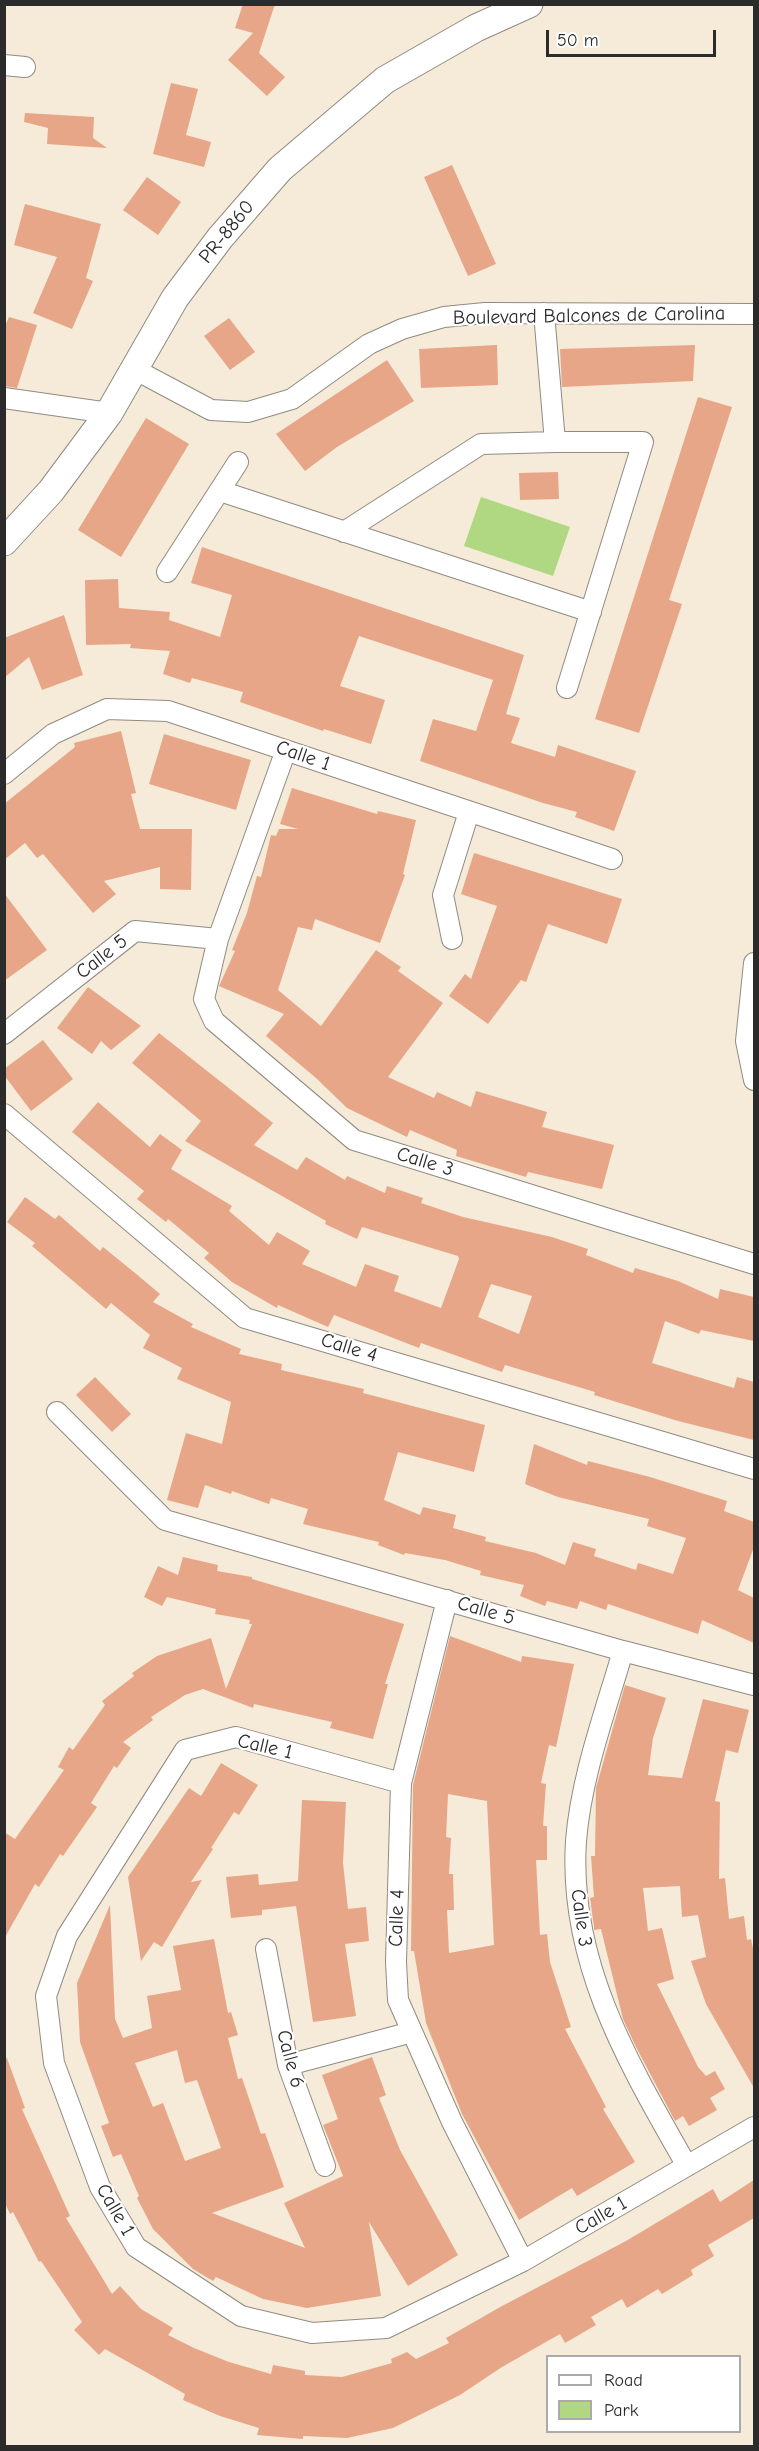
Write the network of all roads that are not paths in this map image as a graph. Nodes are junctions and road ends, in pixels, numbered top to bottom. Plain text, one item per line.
1 (529, 4) edge
2 (4, 65) edge
3 (25, 67) dead end
4 (544, 314) junction
5 (754, 314) edge
6 (134, 369) junction
7 (4, 398) edge
8 (109, 413) junction
9 (555, 442) junction
10 (238, 462) dead end
11 (220, 491) junction
12 (344, 532) junction
13 (4, 542) edge
14 (167, 572) dead end
15 (591, 612) junction
16 (567, 688) dead end
17 (286, 750) junction
18 (4, 774) edge
19 (469, 812) junction
20 (612, 859) dead end
21 (218, 939) junction
22 (452, 939) dead end
23 (754, 963) edge
24 (4, 1034) edge
25 (754, 1080) edge
26 (4, 1114) edge
27 (754, 1264) edge
28 (57, 1412) dead end
29 (754, 1469) edge
30 (447, 1600) junction
31 (622, 1651) junction
32 (754, 1685) edge
33 (401, 1783) junction
34 (266, 1949) dead end
35 (411, 2032) junction
36 (288, 2065) junction
37 (754, 2127) edge
38 (325, 2166) dead end
39 (687, 2166) junction
40 (523, 2261) junction

1 - 6 street, PR-8860 / PR-8860
2 - 3 street
4 - 5 street, Boulevard Balcones de Carolina
4 - 6 street, Boulevard Balcones de Carolina
4 - 9 street
6 - 8 street, PR-8860 / PR-8860
7 - 8 street
8 - 13 street, PR-8860 / PR-8860
9 - 12 street
9 - 15 street
10 - 11 street
11 - 12 street
11 - 14 street
12 - 15 street
15 - 16 street
17 - 18 street, Calle 1
17 - 19 street, Calle 1
17 - 21 street, Calle 3
19 - 20 street, Calle 1
19 - 22 street
21 - 24 street, Calle 5
21 - 27 street, Calle 3
23 - 25 street
26 - 29 street, Calle 4
28 - 30 street, Calle 5
30 - 31 street, Calle 5
30 - 33 street, Calle 4
31 - 32 street, Calle 5
31 - 39 street, Calle 3
33 - 35 street, Calle 4
33 - 40 street, Calle 1
34 - 36 street, Calle 6
35 - 36 street
35 - 40 street, Calle 4
36 - 38 street, Calle 6
37 - 39 street, Calle 1
39 - 40 street, Calle 1

